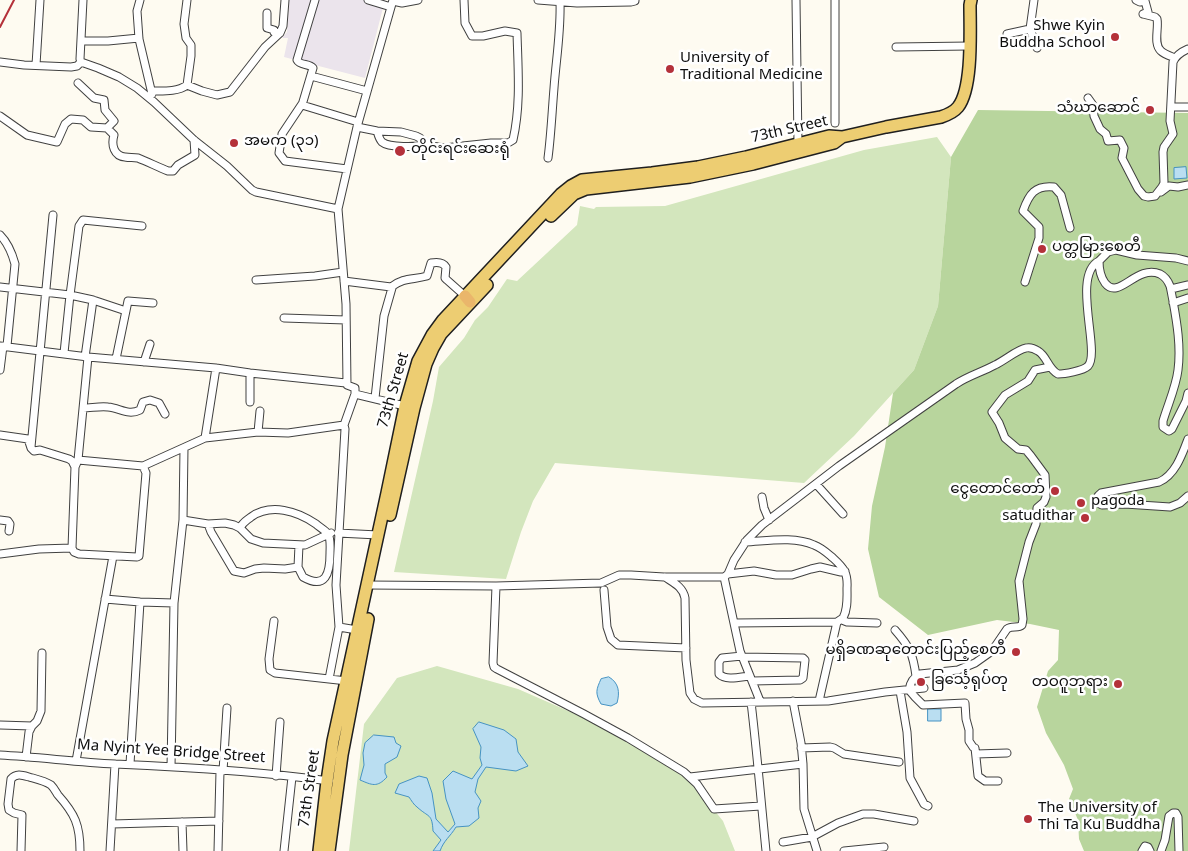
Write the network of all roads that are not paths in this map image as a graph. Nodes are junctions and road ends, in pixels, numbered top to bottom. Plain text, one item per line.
1 (40, 0) edge
2 (83, 0) edge
3 (140, 0) edge
4 (187, 0) edge
5 (285, 0) edge
6 (315, 0) edge
7 (368, 0) edge
8 (418, 0) edge
9 (464, 0) edge
10 (538, 0) edge
11 (636, 0) edge
12 (796, 0) edge
13 (835, 0) edge
14 (971, 0) edge
15 (1034, 0) edge
16 (1136, 0) edge
17 (392, 2) edge
18 (560, 2) junction
19 (267, 13) dead end
20 (1030, 29) junction
21 (280, 33) junction
22 (1007, 34) dead end
23 (139, 38) junction
24 (81, 41) junction
25 (969, 46) junction
26 (896, 47) dead end
27 (1037, 48) dead end
28 (1188, 49) edge
29 (1175, 58) junction
30 (0, 62) edge
31 (81, 62) junction
32 (36, 65) junction
33 (311, 76) junction
34 (78, 83) dead end
35 (187, 85) junction
36 (152, 91) junction
37 (367, 91) junction
38 (1088, 98) dead end
39 (154, 102) junction
40 (302, 104) junction
41 (1171, 107) junction
42 (1188, 107) edge
43 (0, 116) edge
44 (835, 123) dead end
45 (358, 125) junction
46 (106, 128) junction
47 (377, 131) junction
48 (842, 137) junction
49 (194, 140) junction
50 (798, 144) junction
51 (426, 145) junction
52 (548, 158) dead end
53 (347, 169) junction
54 (1188, 185) edge
55 (1157, 195) junction
56 (338, 209) junction
57 (54, 215) dead end
58 (142, 226) dead end
59 (1070, 228) dead end
60 (0, 235) edge
61 (1099, 261) junction
62 (1188, 261) edge
63 (343, 272) junction
64 (256, 280) dead end
65 (344, 281) junction
66 (1025, 282) dead end
67 (1188, 285) edge
68 (0, 287) edge
69 (391, 287) junction
70 (12, 288) junction
71 (1171, 289) junction
72 (46, 292) junction
73 (70, 295) junction
74 (1188, 298) edge
75 (467, 299) junction
76 (93, 300) junction
77 (154, 303) dead end
78 (1173, 303) junction
79 (126, 311) junction
80 (284, 318) dead end
81 (346, 320) junction
82 (150, 344) dead end
83 (3, 346) edge
84 (41, 350) junction
85 (64, 353) junction
86 (86, 357) junction
87 (116, 359) junction
88 (144, 362) junction
89 (1050, 367) junction
90 (216, 368) junction
91 (0, 370) edge
92 (250, 374) junction
93 (346, 383) junction
94 (1188, 393) edge
95 (355, 394) junction
96 (375, 398) junction
97 (250, 402) dead end
98 (409, 407) junction
99 (83, 408) junction
100 (260, 411) dead end
101 (165, 414) dead end
102 (344, 425) junction
103 (258, 432) junction
104 (0, 436) edge
105 (206, 438) junction
106 (1188, 439) edge
107 (31, 447) junction
108 (184, 448) junction
109 (76, 463) junction
110 (143, 466) junction
111 (816, 484) junction
112 (1188, 496) edge
113 (762, 497) dead end
114 (843, 514) dead end
115 (0, 520) edge
116 (183, 520) junction
117 (769, 520) junction
118 (208, 524) junction
119 (240, 528) junction
120 (9, 531) dead end
121 (338, 532) junction
122 (328, 534) junction
123 (378, 535) junction
124 (745, 542) junction
125 (299, 545) junction
126 (72, 548) junction
127 (0, 554) edge
128 (113, 556) junction
129 (298, 567) junction
130 (845, 571) junction
131 (726, 575) junction
132 (664, 577) junction
133 (371, 585) junction
134 (496, 586) junction
135 (604, 590) dead end
136 (105, 599) junction
137 (140, 602) junction
138 (174, 603) junction
139 (274, 621) dead end
140 (839, 621) junction
141 (734, 623) junction
142 (877, 624) dead end
143 (338, 627) junction
144 (357, 630) junction
145 (895, 630) dead end
146 (686, 648) junction
147 (42, 653) dead end
148 (742, 656) junction
149 (916, 676) junction
150 (329, 679) junction
151 (751, 679) junction
152 (347, 681) junction
153 (924, 688) dead end
154 (909, 690) junction
155 (900, 691) junction
156 (760, 701) junction
157 (793, 701) junction
158 (819, 701) junction
159 (751, 702) junction
160 (227, 708) dead end
161 (280, 722) dead end
162 (0, 725) edge
163 (32, 726) junction
164 (801, 748) junction
165 (1007, 752) dead end
166 (976, 754) junction
167 (0, 755) edge
168 (26, 756) junction
169 (76, 761) junction
170 (899, 762) dead end
171 (115, 764) junction
172 (130, 764) junction
173 (803, 764) junction
174 (171, 766) junction
175 (759, 770) junction
176 (222, 771) junction
177 (276, 776) junction
178 (292, 777) junction
179 (690, 777) junction
180 (998, 781) dead end
181 (333, 782) junction
182 (761, 806) junction
183 (928, 806) dead end
184 (219, 821) junction
185 (914, 821) dead end
186 (182, 822) junction
187 (112, 824) junction
188 (812, 836) junction
189 (784, 842) dead end
190 (884, 846) dead end
191 (21, 851) edge
192 (80, 851) edge
193 (110, 851) edge
194 (183, 851) edge
195 (218, 851) edge
196 (284, 851) edge
197 (319, 851) edge
198 (329, 851) edge
199 (766, 851) edge
200 (817, 851) edge
201 (844, 851) edge
202 (1142, 851) edge
203 (1150, 851) edge
204 (1161, 851) edge
205 (1180, 851) edge

1 - 32 street
2 - 24 street
3 - 23 street
4 - 35 street
5 - 21 street
6 - 33 street
7 - 17 street
8 - 17 street
9 - 51 street
10 - 18 street
11 - 18 street
12 - 50 street
13 - 44 street
14 - 25 main road
15 - 20 street
16 - 29 street
17 - 37 street
18 - 52 street
19 - 21 street
20 - 22 street
20 - 27 street
21 - 35 street
23 - 24 street
23 - 36 street
24 - 31 street
25 - 26 street
25 - 48 main road
28 - 29 street
29 - 41 street
30 - 32 street
31 - 32 street
31 - 39 street
33 - 37 street
33 - 40 street
34 - 46 street
35 - 36 street
36 - 39 street
37 - 45 street
38 - 55 street
39 - 49 street
40 - 45 street
40 - 53 street
41 - 42 street
41 - 55 street
43 - 46 street
45 - 47 street
45 - 53 street
46 - 49 street
47 - 51 street
47 - 51 street
48 - 50 main road, 73th Street
48 - 75 main road, 73th Street
49 - 56 street
50 - 75 main road, 73th Street
53 - 56 street
54 - 55 street
56 - 63 street
57 - 72 street
58 - 73 street
59 - 66 street
60 - 70 street
61 - 62 street
61 - 71 street
61 - 89 street
63 - 64 street
63 - 65 street
65 - 69 street
65 - 81 street
67 - 71 street
68 - 70 street
69 - 75 street
69 - 96 street
70 - 72 street
70 - 83 street
71 - 78 street
72 - 73 street
72 - 84 street
73 - 76 street
73 - 85 street
74 - 78 street
75 - 98 main road, 73th Street
76 - 79 street
76 - 86 street
77 - 79 street
78 - 94 street
79 - 87 street
80 - 81 street
81 - 93 street
82 - 88 street
83 - 84 street
83 - 91 street
84 - 85 street
84 - 107 street
85 - 86 street
86 - 87 street
86 - 99 street
87 - 88 street
88 - 90 street
89 - 111 street
89 - 149 street
90 - 92 street
90 - 105 street
92 - 93 street
92 - 97 street
93 - 95 street
95 - 96 street
95 - 102 street
96 - 98 street
98 - 123 main road, 73th Street
98 - 133 main road, 73th Street
99 - 101 street
99 - 109 street
100 - 103 street
102 - 103 street
102 - 121 street
103 - 105 street
104 - 107 street
105 - 108 street
106 - 112 street
107 - 109 street
108 - 110 street
108 - 116 street
109 - 110 street
109 - 126 street
110 - 128 street
111 - 114 street
111 - 117 street
113 - 117 street
115 - 120 street
116 - 118 street
116 - 138 street
117 - 124 street
118 - 119 street
118 - 129 street
119 - 122 street
119 - 125 street
121 - 122 street
121 - 123 street
121 - 143 street
122 - 125 street
122 - 129 street
123 - 133 main road, 73th Street
124 - 130 street
124 - 131 street
125 - 129 street
126 - 127 street
126 - 128 street
128 - 136 street
130 - 131 street
130 - 140 street
131 - 132 street
131 - 141 street
132 - 134 street
132 - 146 street
133 - 134 street
133 - 144 main road, 73th Street
133 - 181 main road, 73th Street
134 - 179 street
135 - 146 street
136 - 137 street
136 - 169 street
137 - 138 street
137 - 172 street
138 - 174 street
139 - 150 street
140 - 141 street
140 - 142 street
140 - 158 street
141 - 148 street
143 - 144 street
143 - 150 street
144 - 152 main road, 73th Street
145 - 149 street
146 - 159 street
147 - 163 street
148 - 151 street
148 - 151 street
148 - 151 street
149 - 154 street
150 - 152 street
151 - 156 street
152 - 181 main road, 73th Street
153 - 154 street
154 - 155 street
154 - 166 street
155 - 158 street
155 - 183 street
156 - 157 street
156 - 159 street
157 - 158 street
157 - 164 street
159 - 175 street
160 - 176 street
161 - 177 street
162 - 163 street
163 - 168 street
164 - 170 street
164 - 173 street
165 - 166 street
166 - 180 street
167 - 168 street, Ma Nyint Yee Bridge Street
168 - 169 street, Ma Nyint Yee Bridge Street
169 - 171 street, Ma Nyint Yee Bridge Street
171 - 172 street, Ma Nyint Yee Bridge Street
171 - 187 street
172 - 174 street, Ma Nyint Yee Bridge Street
173 - 175 street
173 - 188 street
174 - 176 street, Ma Nyint Yee Bridge Street
175 - 179 street
175 - 182 street
176 - 177 street, Ma Nyint Yee Bridge Street
176 - 184 street
177 - 178 street, Ma Nyint Yee Bridge Street
178 - 181 street, Ma Nyint Yee Bridge Street
178 - 196 street
179 - 182 street
181 - 197 main road, 73th Street
181 - 198 main road, 73th Street
182 - 199 street
184 - 186 street
184 - 195 street
185 - 188 street
186 - 187 street
186 - 194 street
187 - 193 street
188 - 189 street
188 - 200 street
190 - 201 street
191 - 192 street
202 - 203 street
204 - 205 street

